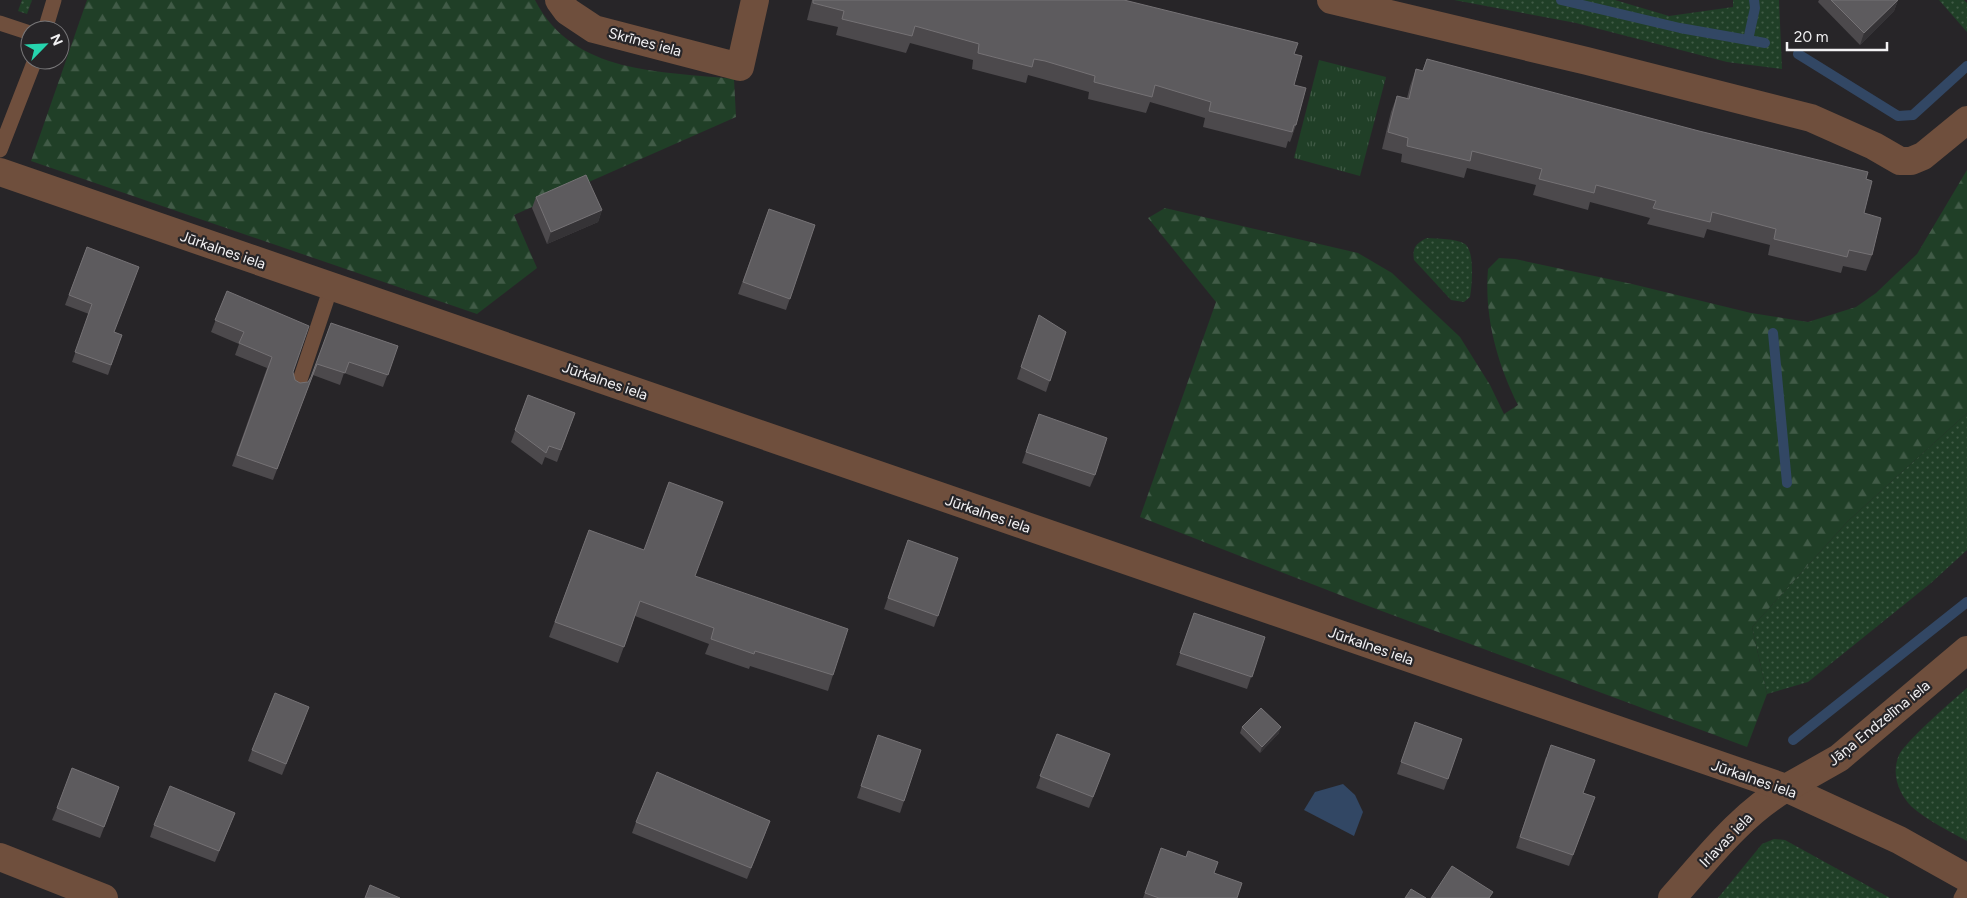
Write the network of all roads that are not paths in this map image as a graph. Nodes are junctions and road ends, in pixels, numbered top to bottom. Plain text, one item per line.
1 (54, 0) edge
2 (559, 0) edge
3 (755, 0) edge
4 (1331, 0) edge
5 (48, 20) edge
6 (0, 23) edge
7 (20, 30) edge
8 (31, 70) edge
9 (1967, 120) edge
10 (0, 150) edge
11 (0, 172) edge
12 (330, 287) junction
13 (298, 386) edge
14 (1967, 650) edge
15 (1786, 788) junction
16 (0, 857) edge
17 (1967, 878) edge
18 (1967, 887) edge
19 (104, 898) edge
20 (1672, 898) edge
21 (1961, 898) edge

1 - 5 lane
2 - 3 street, Skrīnes iela
4 - 9 street
6 - 7 lane
8 - 10 lane
11 - 12 street, Jūrkalnes iela
12 - 13 lane
12 - 15 street, Jūrkalnes iela
14 - 15 street, Jāņa Endzelīna iela
15 - 17 street, Jūrkalnes iela
15 - 20 street, Irlavas iela
16 - 19 street
18 - 21 lane

